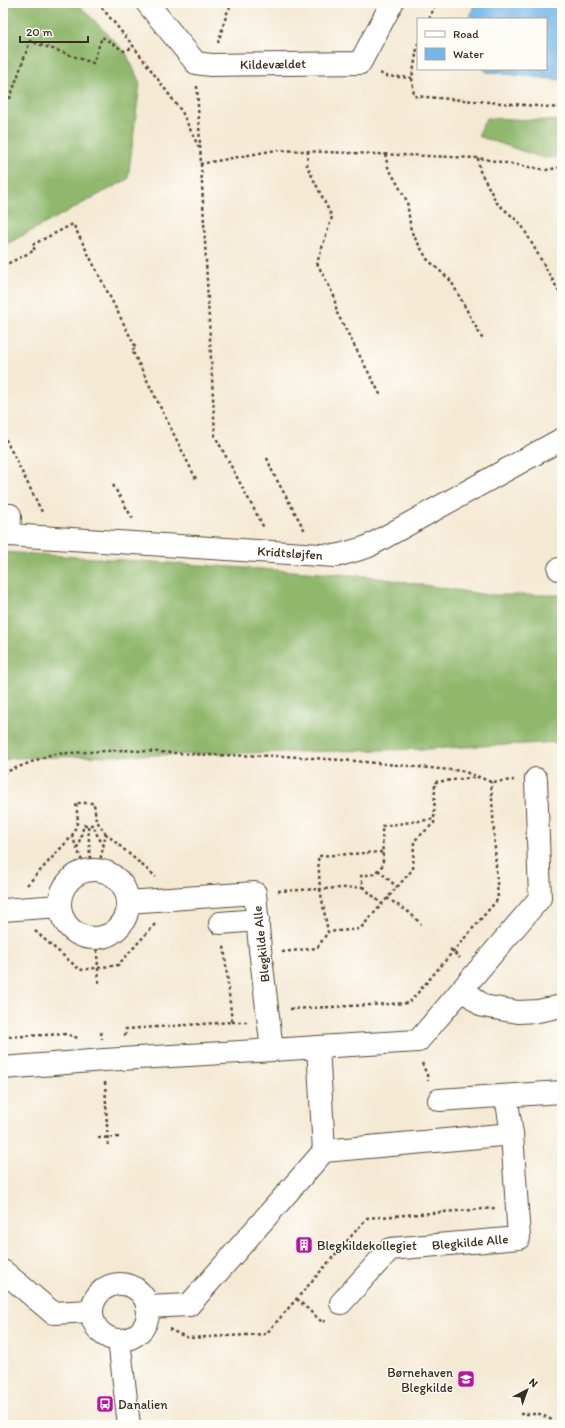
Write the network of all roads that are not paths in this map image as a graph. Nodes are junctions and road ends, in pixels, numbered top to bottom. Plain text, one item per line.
1 (147, 3) edge
2 (392, 3) edge
3 (562, 439) edge
4 (10, 516) dead end
5 (536, 779) road end
6 (128, 902) junction
7 (60, 906) junction
8 (3, 910) edge
9 (258, 920) junction
10 (220, 923) dead end
11 (463, 989) junction
12 (562, 1006) edge
13 (318, 1047) junction
14 (272, 1050) junction
15 (3, 1068) edge
16 (562, 1092) edge
17 (506, 1096) junction
18 (439, 1100) road end
19 (512, 1134) junction
20 (324, 1151) junction
21 (3, 1271) edge
22 (341, 1303) dead end
23 (91, 1311) junction
24 (147, 1313) junction
25 (119, 1340) junction
26 (129, 1425) edge

1 - 2 street, Kildevældet
3 - 4 street, Kridtsløjfen
5 - 11 street
6 - 7 street
6 - 7 street
6 - 9 street, Blegkilde Alle
7 - 8 street
9 - 10 street
9 - 14 street, Blegkilde Alle
11 - 12 street
11 - 13 street
13 - 14 street
13 - 20 street
14 - 15 street
16 - 17 street
17 - 18 street
17 - 19 street, Blegkilde Alle
19 - 20 street
19 - 22 street, Blegkilde Alle
20 - 24 street
21 - 23 street
23 - 24 street
23 - 25 street
24 - 25 street
25 - 26 street

